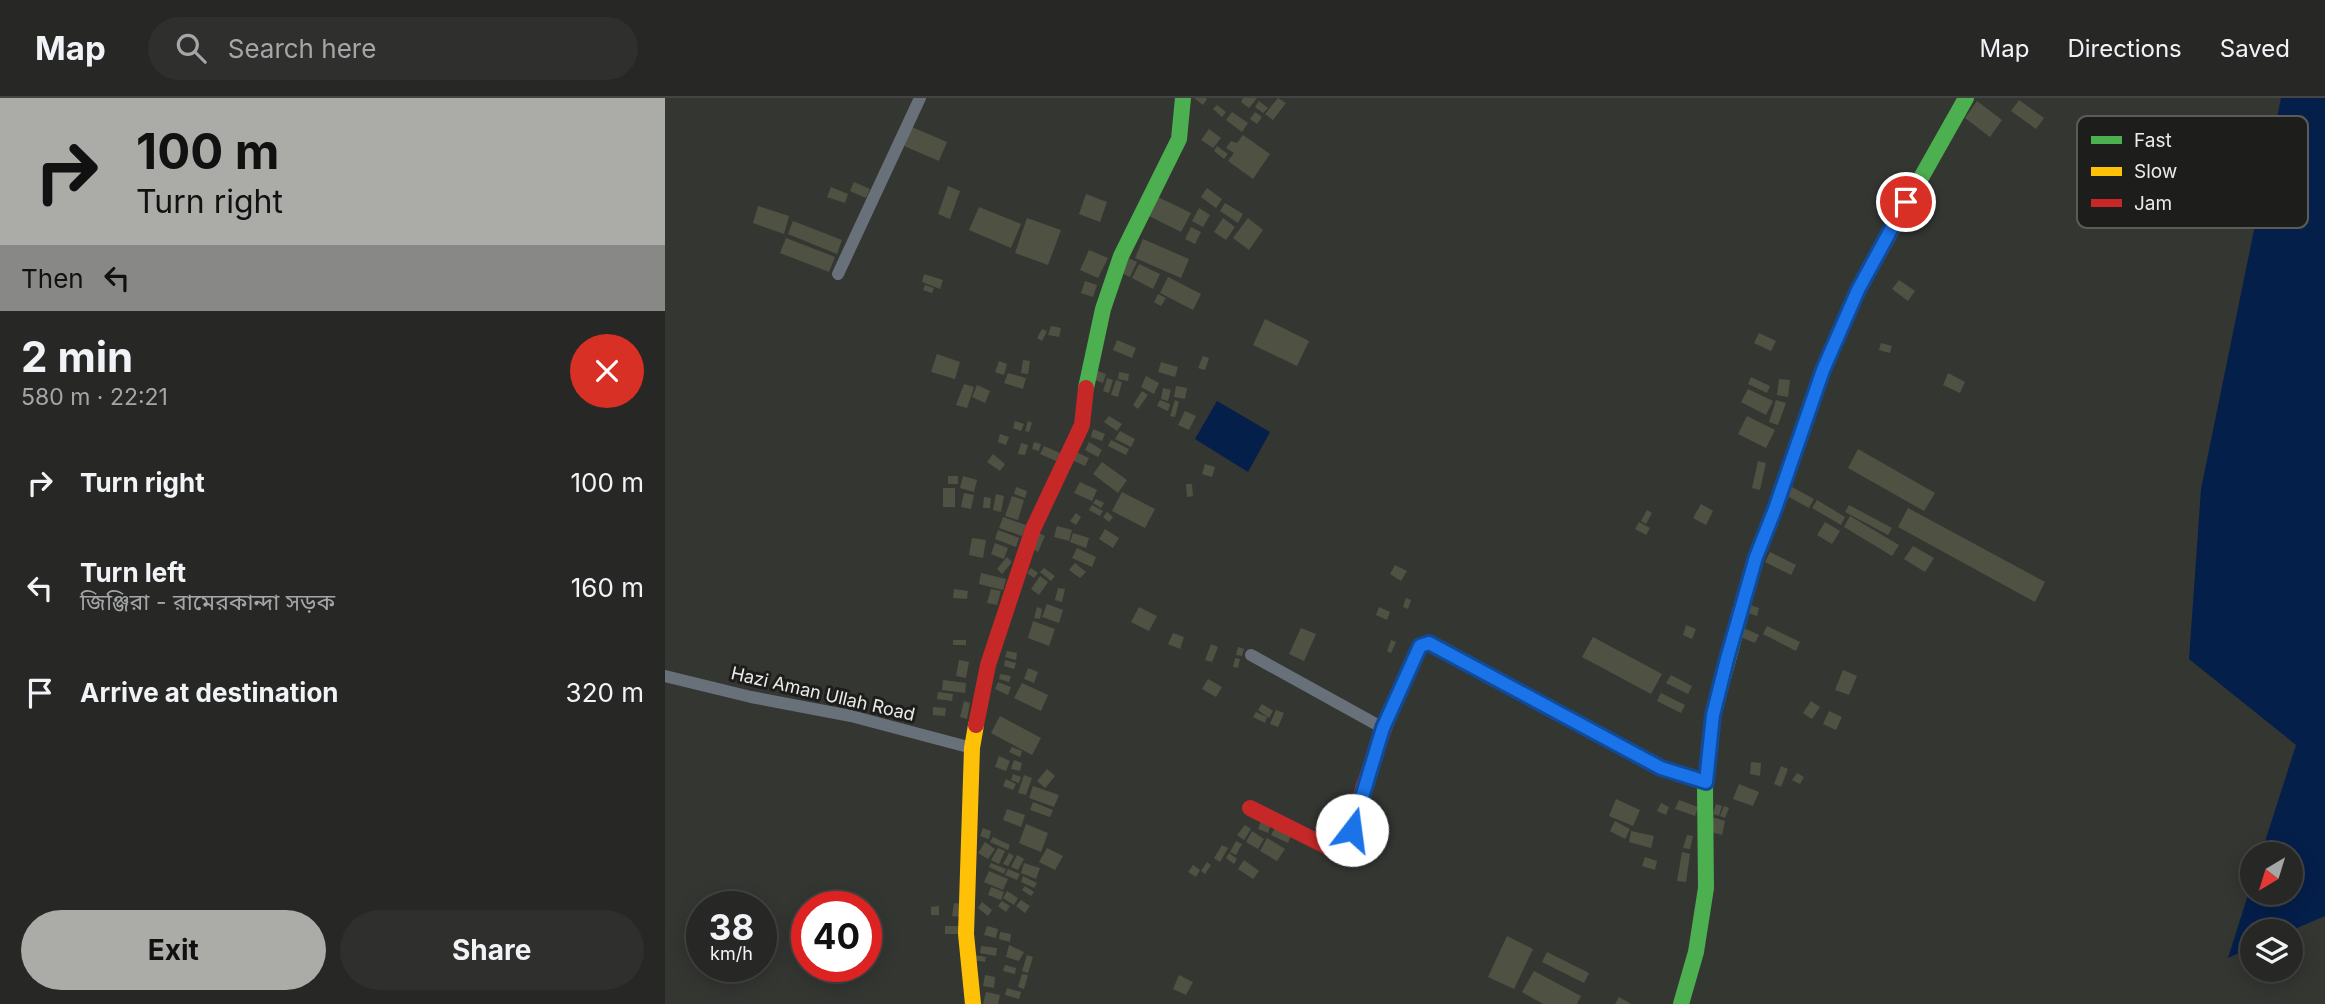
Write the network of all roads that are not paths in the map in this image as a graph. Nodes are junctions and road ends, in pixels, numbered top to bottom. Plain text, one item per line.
1 (920, 98) edge
2 (1183, 98) edge
3 (1966, 98) edge
4 (838, 274) dead end
5 (1251, 655) dead end
6 (665, 676) edge
7 (1383, 728) junction
8 (972, 747) junction
9 (1706, 782) junction
10 (1250, 808) dead end
11 (973, 1004) edge
12 (1681, 1004) edge

1 - 4 street
2 - 8 street
3 - 9 street
5 - 7 street
6 - 8 street, Hazi Aman Ullah Road
7 - 9 street
7 - 10 street
8 - 11 street
9 - 12 street

